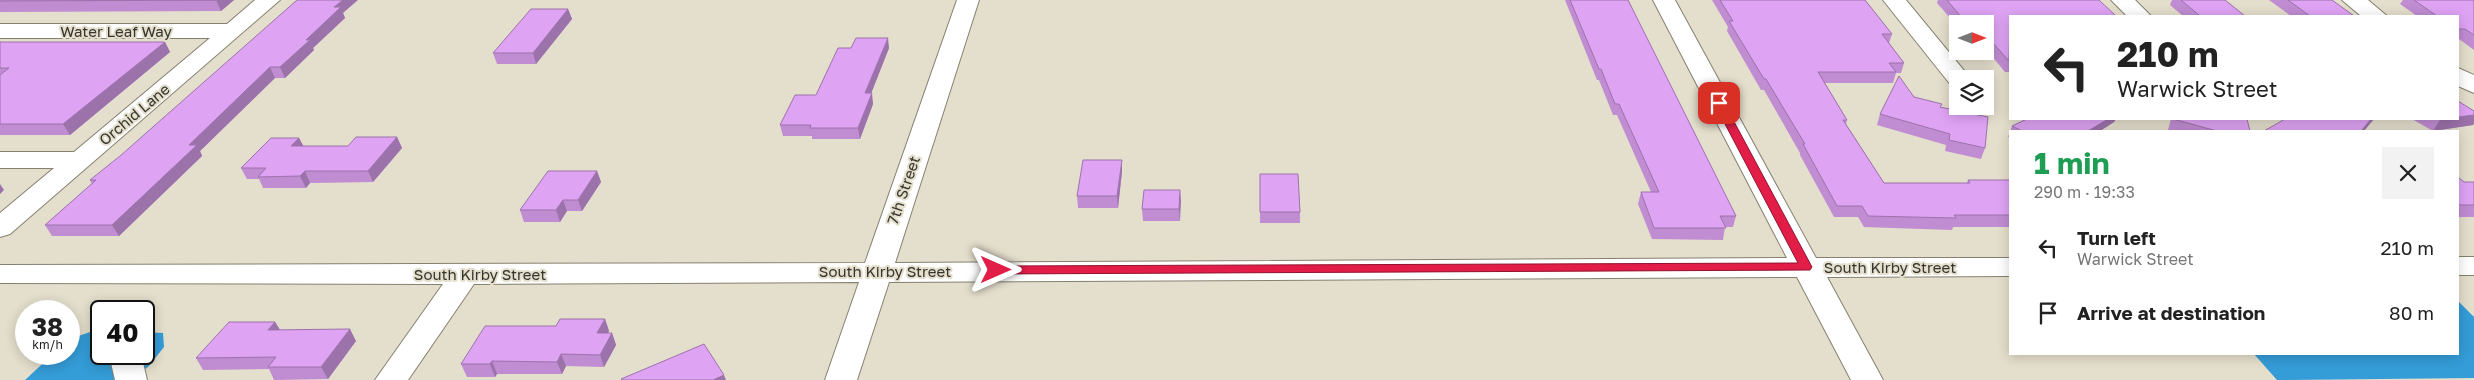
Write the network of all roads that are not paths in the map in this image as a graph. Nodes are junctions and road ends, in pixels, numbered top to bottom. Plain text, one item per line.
1 (269, 0) edge
2 (968, 0) edge
3 (1664, 0) edge
4 (1894, 0) edge
5 (2122, 0) edge
6 (2353, 0) edge
7 (2139, 15) edge
8 (2375, 15) edge
9 (0, 31) edge
10 (233, 31) junction
11 (1952, 70) edge
12 (2459, 76) edge
13 (2474, 86) edge
14 (0, 160) edge
15 (80, 160) junction
16 (0, 228) edge
17 (2009, 266) edge
18 (2459, 266) edge
19 (2474, 266) edge
20 (1806, 267) junction
21 (876, 271) junction
22 (0, 274) edge
23 (465, 275) junction
24 (128, 365) edge
25 (131, 380) edge
26 (391, 380) edge
27 (841, 380) edge
28 (1867, 380) edge

1 - 10 street, Orchid Lane
2 - 21 street, 7th Street
3 - 20 street
4 - 11 street
5 - 7 street
6 - 8 street
9 - 10 street, Water Leaf Way
10 - 15 street, Orchid Lane
12 - 13 street
14 - 15 street
15 - 16 street, Orchid Lane
17 - 20 street, South Kirby Street
18 - 19 street
20 - 21 street, South Kirby Street
20 - 28 street
21 - 23 street, South Kirby Street
21 - 27 street, 7th Street
22 - 23 street, South Kirby Street
23 - 26 street
24 - 25 street

